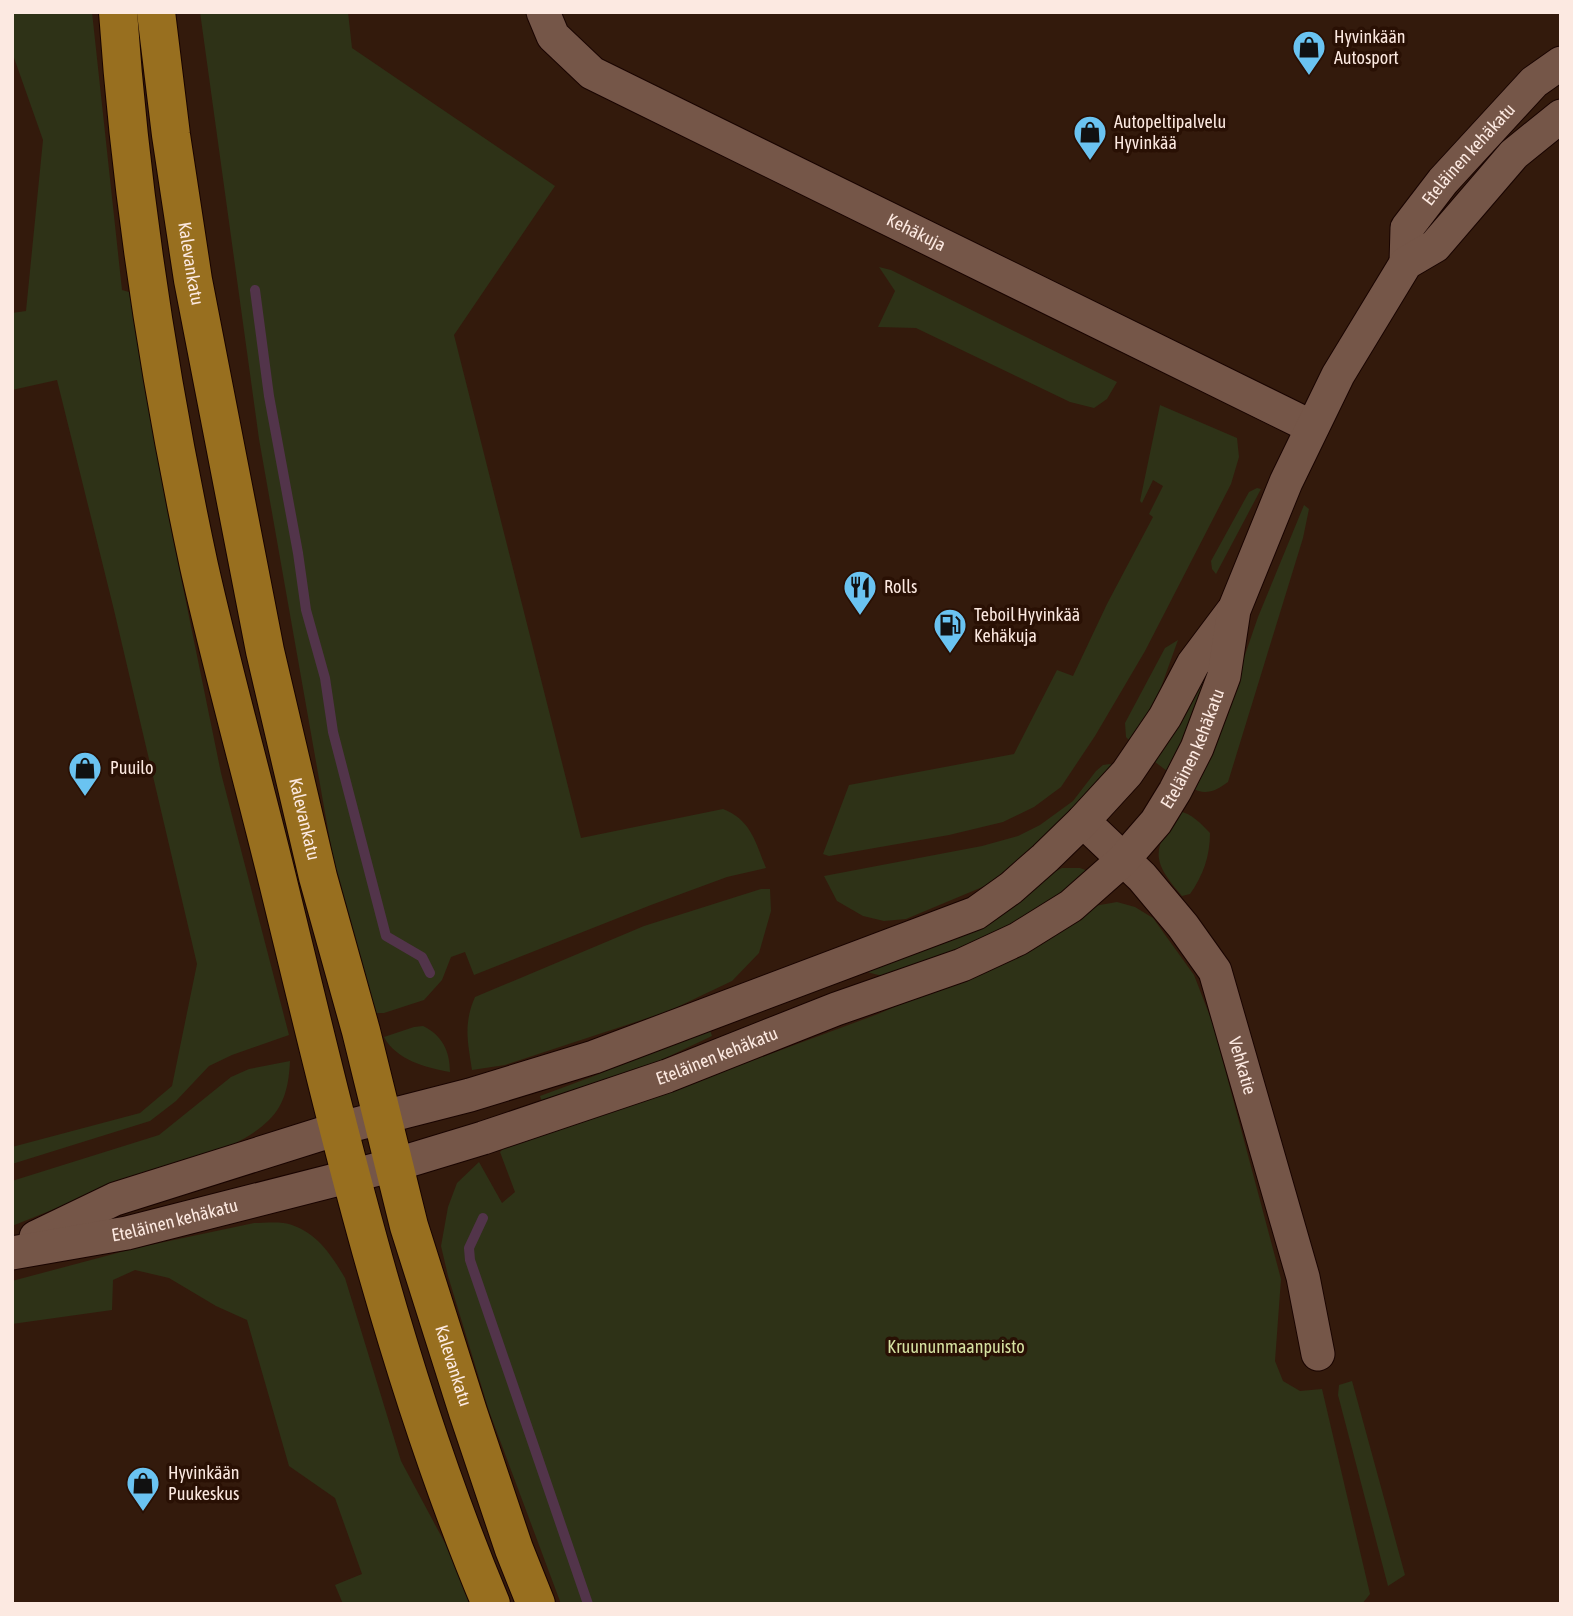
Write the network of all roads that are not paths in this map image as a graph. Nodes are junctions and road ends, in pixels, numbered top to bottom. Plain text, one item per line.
1 (118, 12) edge
2 (156, 12) edge
3 (543, 12) edge
4 (1561, 63) edge
5 (1561, 116) edge
6 (1406, 263) junction
7 (1312, 426) junction
8 (1234, 610) junction
9 (1083, 821) junction
10 (1124, 860) junction
11 (382, 1118) junction
12 (337, 1129) junction
13 (394, 1164) junction
14 (349, 1176) junction
15 (12, 1251) edge
16 (1318, 1354) dead end
17 (491, 1604) edge
18 (536, 1604) edge

1 - 12 main road
2 - 11 main road, Kalevankatu
3 - 7 street, Kehäkuja
4 - 6 street, Eteläinen kehäkatu
5 - 6 street, Eteläinen kehäkatu
6 - 7 street, Eteläinen kehäkatu
7 - 8 street, Eteläinen kehäkatu
8 - 9 street, Eteläinen kehäkatu
8 - 10 street, Eteläinen kehäkatu
9 - 10 street, Vehkatie
9 - 11 street, Eteläinen kehäkatu
10 - 13 street, Eteläinen kehäkatu
10 - 16 street, Vehkatie
11 - 12 street, Eteläinen kehäkatu
11 - 13 main road, Kalevankatu
12 - 14 main road
12 - 15 street, Eteläinen kehäkatu
13 - 14 street, Eteläinen kehäkatu
13 - 18 main road, Kalevankatu
14 - 15 street, Eteläinen kehäkatu
14 - 17 main road

